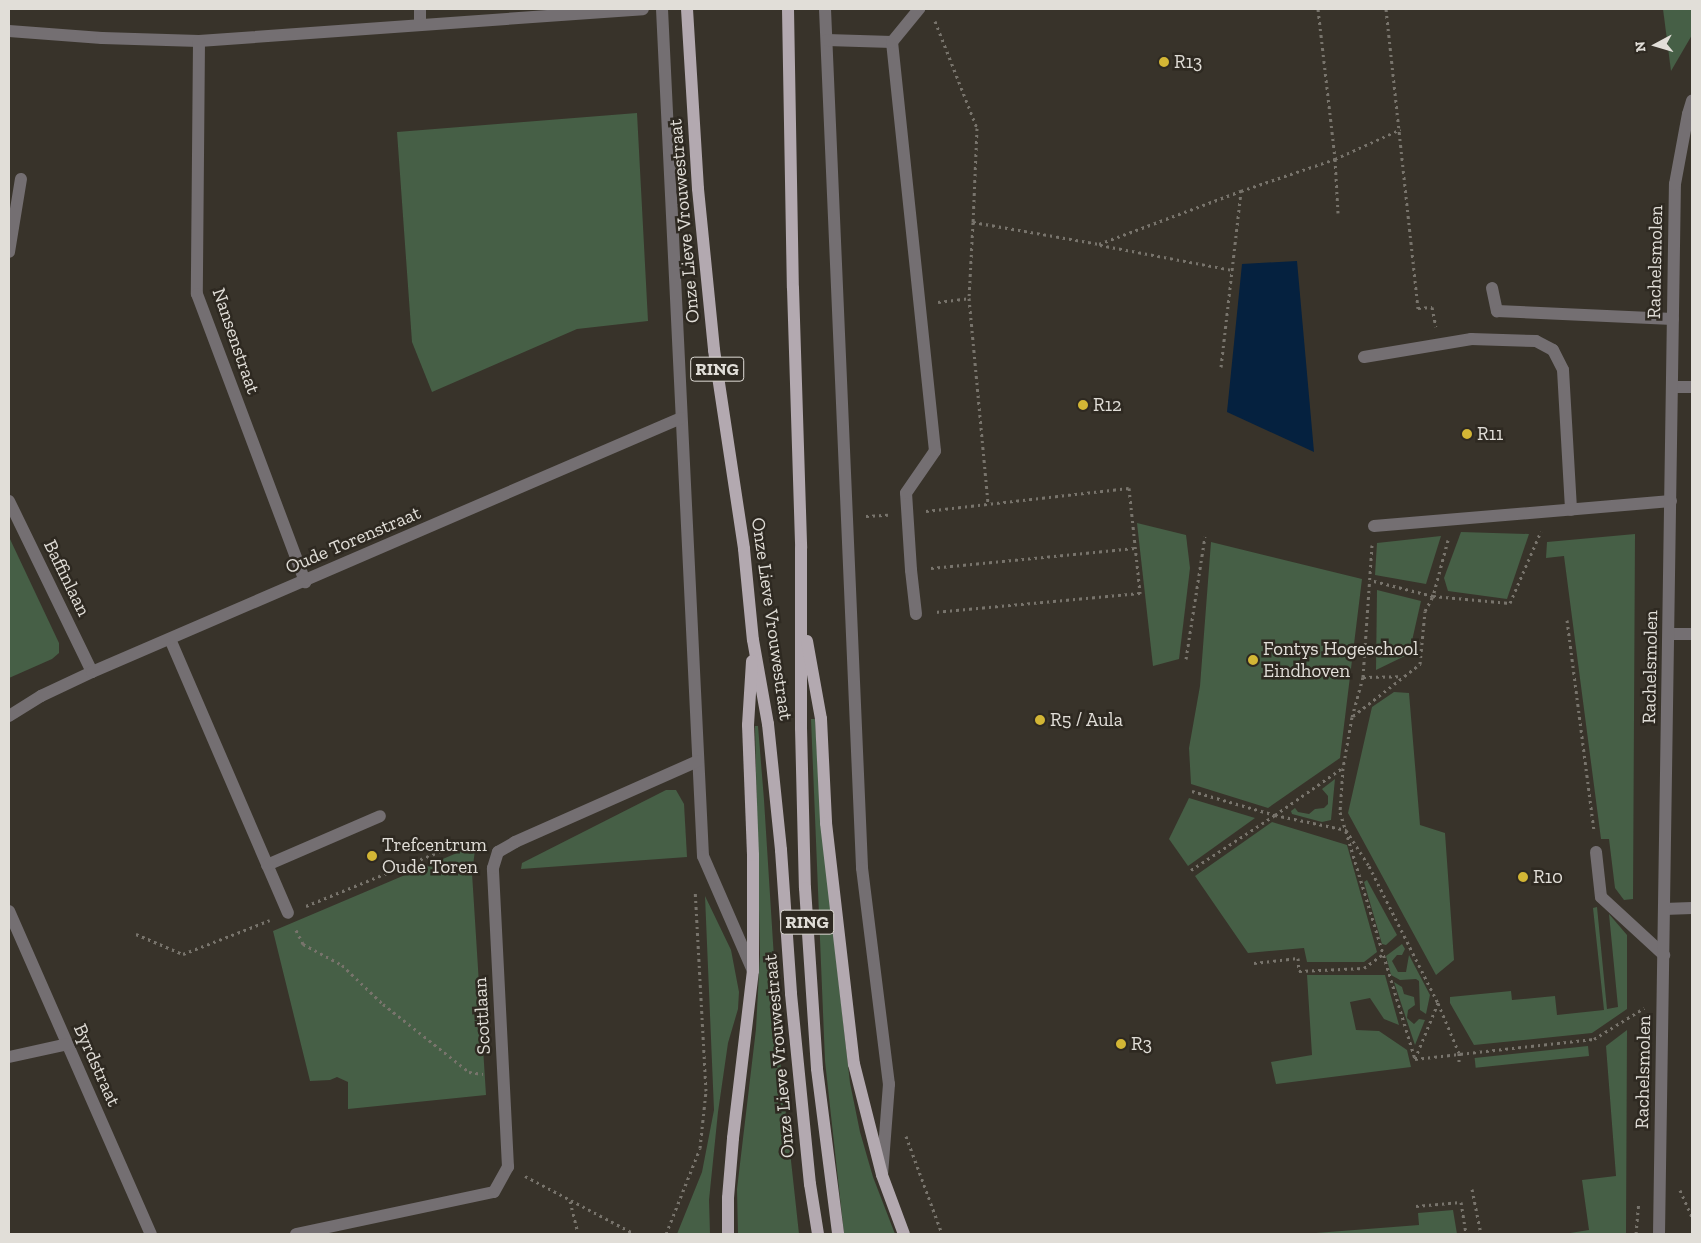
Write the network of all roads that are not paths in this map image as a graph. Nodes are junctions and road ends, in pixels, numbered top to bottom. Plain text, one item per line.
1 (420, 9) edge
2 (643, 9) edge
3 (662, 9) edge
4 (688, 9) edge
5 (788, 9) edge
6 (825, 9) edge
7 (919, 9) edge
8 (420, 25) junction
9 (9, 31) edge
10 (827, 40) junction
11 (198, 41) junction
12 (892, 42) junction
13 (1692, 102) edge
14 (21, 180) dead end
15 (9, 252) edge
16 (1492, 288) dead end
17 (1673, 319) junction
18 (1364, 357) dead end
19 (1672, 387) junction
20 (1692, 387) edge
21 (681, 418) junction
22 (9, 501) edge
23 (1671, 501) junction
24 (1570, 510) junction
25 (1374, 526) road end
26 (305, 582) junction
27 (801, 609) junction
28 (916, 614) road end
29 (1669, 634) junction
30 (1692, 634) edge
31 (170, 639) junction
32 (753, 640) junction
33 (92, 672) junction
34 (9, 716) edge
35 (698, 761) junction
36 (380, 816) dead end
37 (1596, 852) road end
38 (267, 865) junction
39 (1692, 908) edge
40 (1664, 909) junction
41 (9, 911) edge
42 (288, 913) road end
43 (1664, 955) junction
44 (753, 971) junction
45 (68, 1044) junction
46 (9, 1056) edge
47 (882, 1175) junction
48 (151, 1234) edge
49 (296, 1234) edge
50 (728, 1234) edge
51 (818, 1234) edge
52 (838, 1234) edge
53 (904, 1234) edge
54 (1659, 1234) edge

1 - 8 street
2 - 8 street
3 - 21 street, Onze Lieve Vrouwestraat
4 - 32 main road, Onze Lieve Vrouwestraat / RING
5 - 27 main road, Onze Lieve Vrouwestraat / RING
6 - 10 street
7 - 12 street
8 - 11 street
9 - 11 street
10 - 12 street
10 - 47 street
11 - 26 street, Nansenstraat
12 - 28 street
13 - 17 street, Rachelsmolen
14 - 15 street
16 - 17 street
17 - 19 street, Rachelsmolen
18 - 24 street
19 - 20 street
19 - 23 street, Rachelsmolen
21 - 26 street, Oude Torenstraat
21 - 35 street, Onze Lieve Vrouwestraat
22 - 33 street, Baffinlaan
23 - 24 street
23 - 29 street, Rachelsmolen
24 - 25 street
26 - 31 street, Oude Torenstraat
27 - 47 main road
27 - 52 main road, Onze Lieve Vrouwestraat / RING
29 - 30 street
29 - 40 street, Rachelsmolen
31 - 33 street, Oude Torenstraat
31 - 38 street
32 - 44 main road
32 - 51 main road, Onze Lieve Vrouwestraat / RING
33 - 34 street, Oude Torenstraat
35 - 44 street, Onze Lieve Vrouwestraat
35 - 49 street, Scottlaan
36 - 38 street
37 - 43 street
38 - 42 street
39 - 40 street
40 - 43 street, Rachelsmolen
41 - 45 street, Byrdstraat
43 - 54 street, Rachelsmolen
44 - 50 main road
45 - 46 street
45 - 48 street, Byrdstraat
47 - 53 main road

